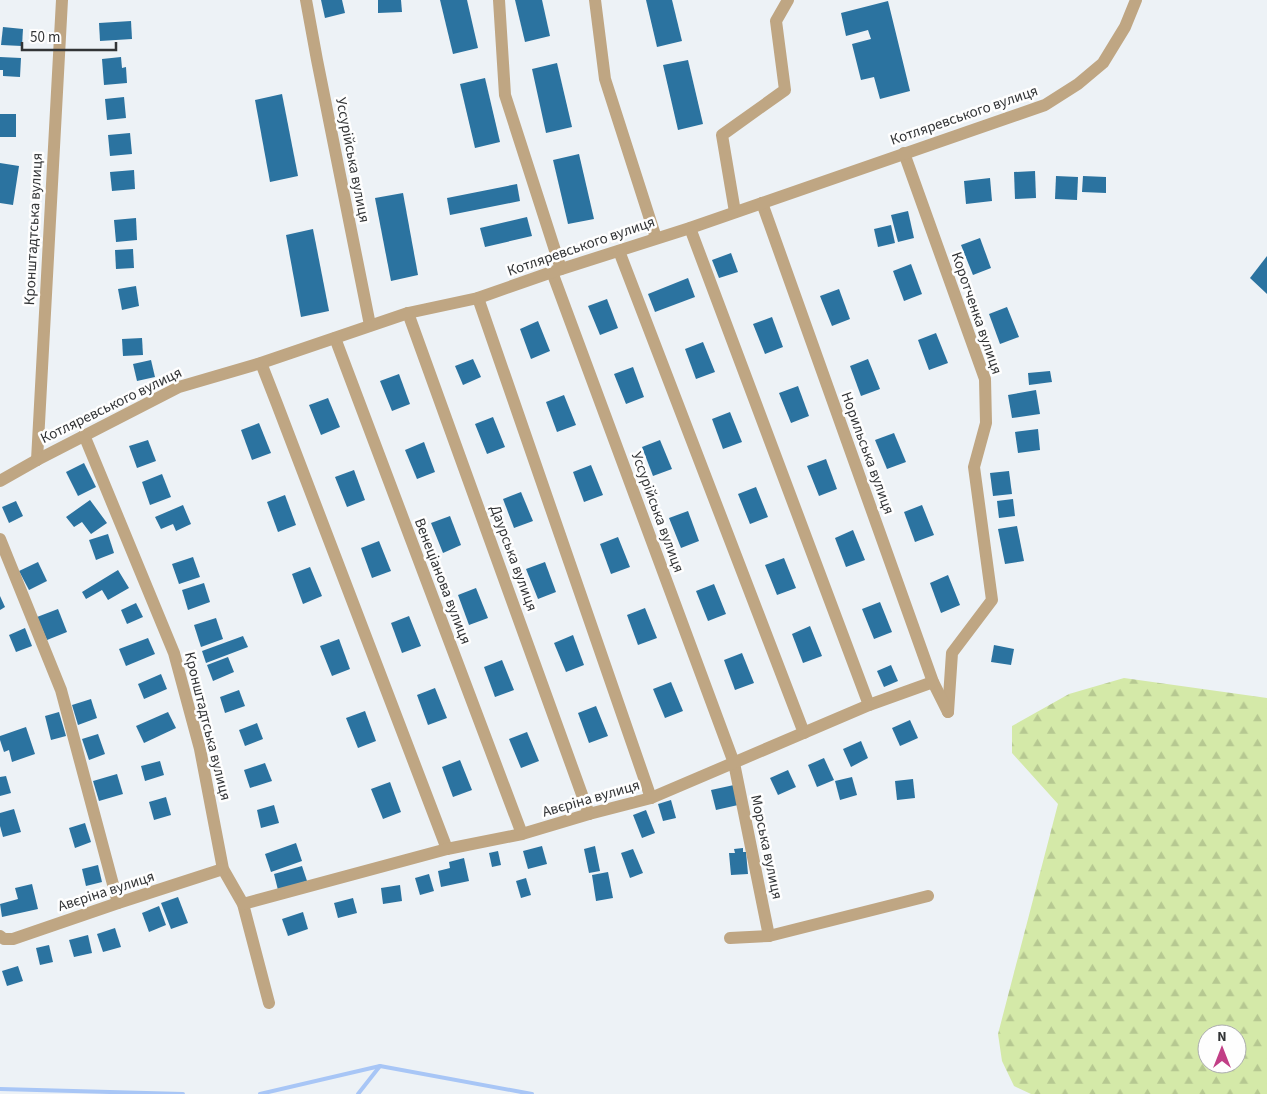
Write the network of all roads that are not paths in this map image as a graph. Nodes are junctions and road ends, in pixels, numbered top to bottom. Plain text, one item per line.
1 (62, 0) edge
2 (306, 0) edge
3 (499, 0) edge
4 (594, 0) edge
5 (788, 0) edge
6 (1136, 0) edge
7 (904, 153) junction
8 (762, 203) junction
9 (735, 212) junction
10 (690, 228) junction
11 (656, 238) junction
12 (619, 251) junction
13 (557, 271) junction
14 (478, 298) junction
15 (408, 313) junction
16 (370, 325) junction
17 (335, 338) junction
18 (260, 363) junction
19 (84, 435) junction
20 (37, 460) junction
21 (0, 482) edge
22 (0, 539) edge
23 (933, 682) junction
24 (869, 705) junction
25 (948, 712) joint
26 (804, 733) junction
27 (734, 763) junction
28 (651, 798) junction
29 (589, 814) junction
30 (522, 834) junction
31 (447, 850) junction
32 (224, 869) junction
33 (928, 896) dead end
34 (118, 903) junction
35 (244, 904) junction
36 (0, 936) edge
37 (769, 936) junction
38 (730, 938) dead end
39 (269, 1003) dead end

1 - 20 street, Кронштадтська вулиця
2 - 16 street, Уссурійська вулиця
3 - 13 street, Уссурійська вулиця
4 - 11 street
5 - 9 street
6 - 7 street, Котляревського вулиця
7 - 8 street, Котляревського вулиця
7 - 25 street, Коротченка вулиця
8 - 9 street, Котляревського вулиця
8 - 23 street, Норильська вулиця
9 - 10 street, Котляревського вулиця
10 - 11 street, Котляревського вулиця
10 - 24 street
11 - 12 street, Котляревського вулиця
12 - 13 street, Котляревського вулиця
12 - 26 street
13 - 14 street, Котляревського вулиця
13 - 27 street, Уссурійська вулиця
14 - 15 street, Котляревського вулиця
14 - 28 street
15 - 16 street, Котляревського вулиця
15 - 29 street, Даурська вулиця
16 - 17 street, Котляревського вулиця
17 - 18 street, Котляревського вулиця
17 - 30 street, Венеціанова вулиця
18 - 19 street, Котляревського вулиця
18 - 31 street
19 - 20 street, Котляревського вулиця
19 - 32 street, Кронштадтська вулиця
20 - 21 street, Котляревського вулиця
22 - 34 street
23 - 24 street, Авєріна вулиця
23 - 25 street, Норильська вулиця
24 - 26 street, Авєріна вулиця
26 - 27 street, Авєріна вулиця
27 - 28 street, Авєріна вулиця
27 - 37 street, Морська вулиця
28 - 29 street, Авєріна вулиця
29 - 30 street, Авєріна вулиця
30 - 31 street, Авєріна вулиця
31 - 35 street, Авєріна вулиця
32 - 34 street, Авєріна вулиця
32 - 35 street, Кронштадтська вулиця
33 - 37 street
34 - 36 street, Авєріна вулиця
35 - 39 street, Кронштадтська вулиця
37 - 38 street

